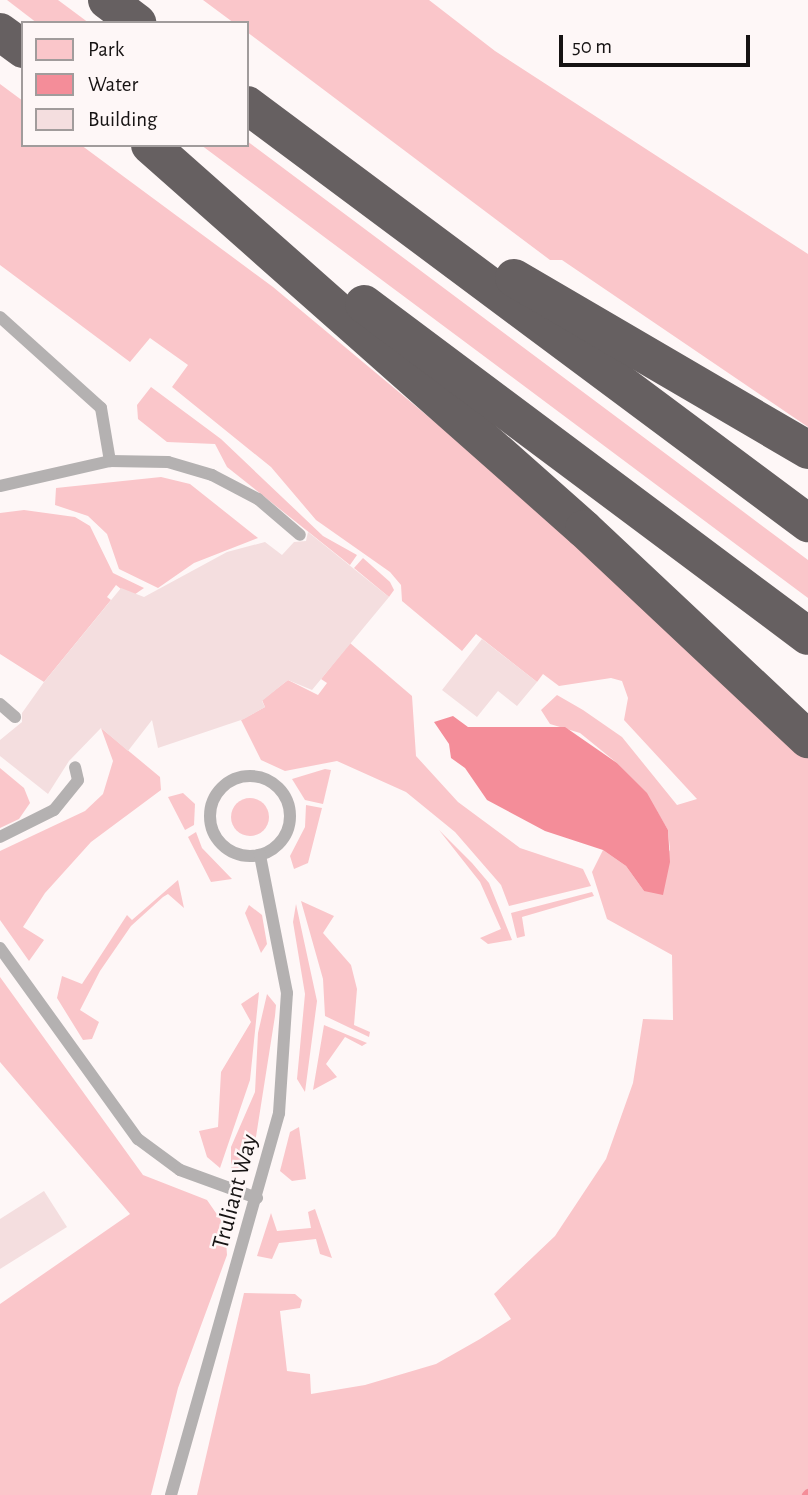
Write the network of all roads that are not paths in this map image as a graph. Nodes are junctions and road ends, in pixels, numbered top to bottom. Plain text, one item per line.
1 (107, 0) edge
2 (134, 21) edge
3 (0, 32) edge
4 (21, 48) edge
5 (248, 106) edge
6 (153, 147) edge
7 (154, 147) edge
8 (349, 181) junction
9 (0, 317) edge
10 (808, 450) edge
11 (110, 461) junction
12 (0, 486) edge
13 (808, 523) edge
14 (300, 535) dead end
15 (808, 636) edge
16 (0, 704) edge
17 (15, 717) dead end
18 (808, 739) edge
19 (75, 767) dead end
20 (0, 837) edge
21 (260, 855) junction
22 (0, 948) edge
23 (257, 1198) junction
24 (171, 1495) edge

1 - 2 highway
3 - 4 highway
5 - 8 highway
6 - 18 highway
7 - 15 highway
8 - 10 highway
8 - 13 highway
9 - 11 lane
11 - 12 lane
11 - 14 lane
16 - 17 lane
19 - 20 lane
21 - 21 lane
21 - 23 lane, Truliant Way
22 - 23 lane
23 - 24 lane, Truliant Way

